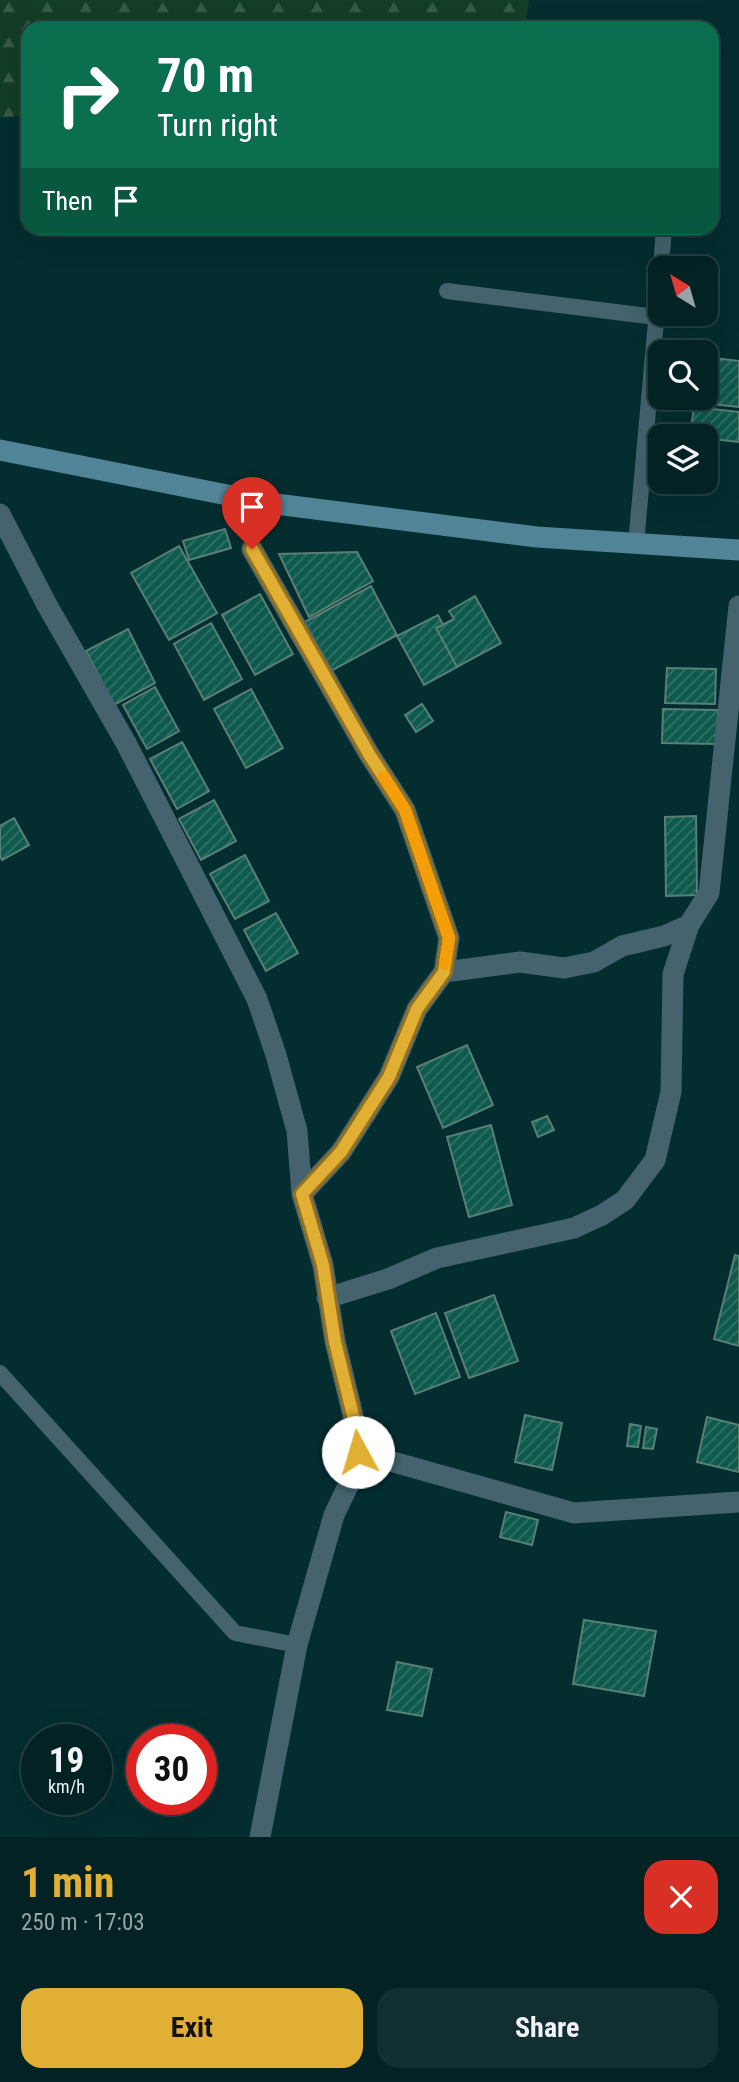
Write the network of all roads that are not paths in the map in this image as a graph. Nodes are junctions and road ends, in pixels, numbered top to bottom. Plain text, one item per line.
1 (663, 235) edge
2 (662, 256) edge
3 (447, 291) dead end
4 (648, 316) edge
5 (655, 326) edge
6 (0, 450) edge
7 (0, 514) edge
8 (636, 544) junction
9 (252, 549) dead end
10 (739, 551) edge
11 (739, 606) edge
12 (689, 925) junction
13 (444, 972) junction
14 (302, 1194) junction
15 (327, 1298) junction
16 (0, 1373) edge
17 (358, 1452) junction
18 (739, 1502) edge
19 (297, 1645) junction
20 (260, 1837) edge

1 - 2 lane
3 - 4 lane
5 - 8 lane
6 - 8 street
7 - 14 street
8 - 10 street
9 - 13 street
11 - 12 street
12 - 13 street
12 - 15 street
13 - 14 street
14 - 15 street
15 - 17 street
16 - 19 lane
17 - 18 street
17 - 19 street
19 - 20 street

